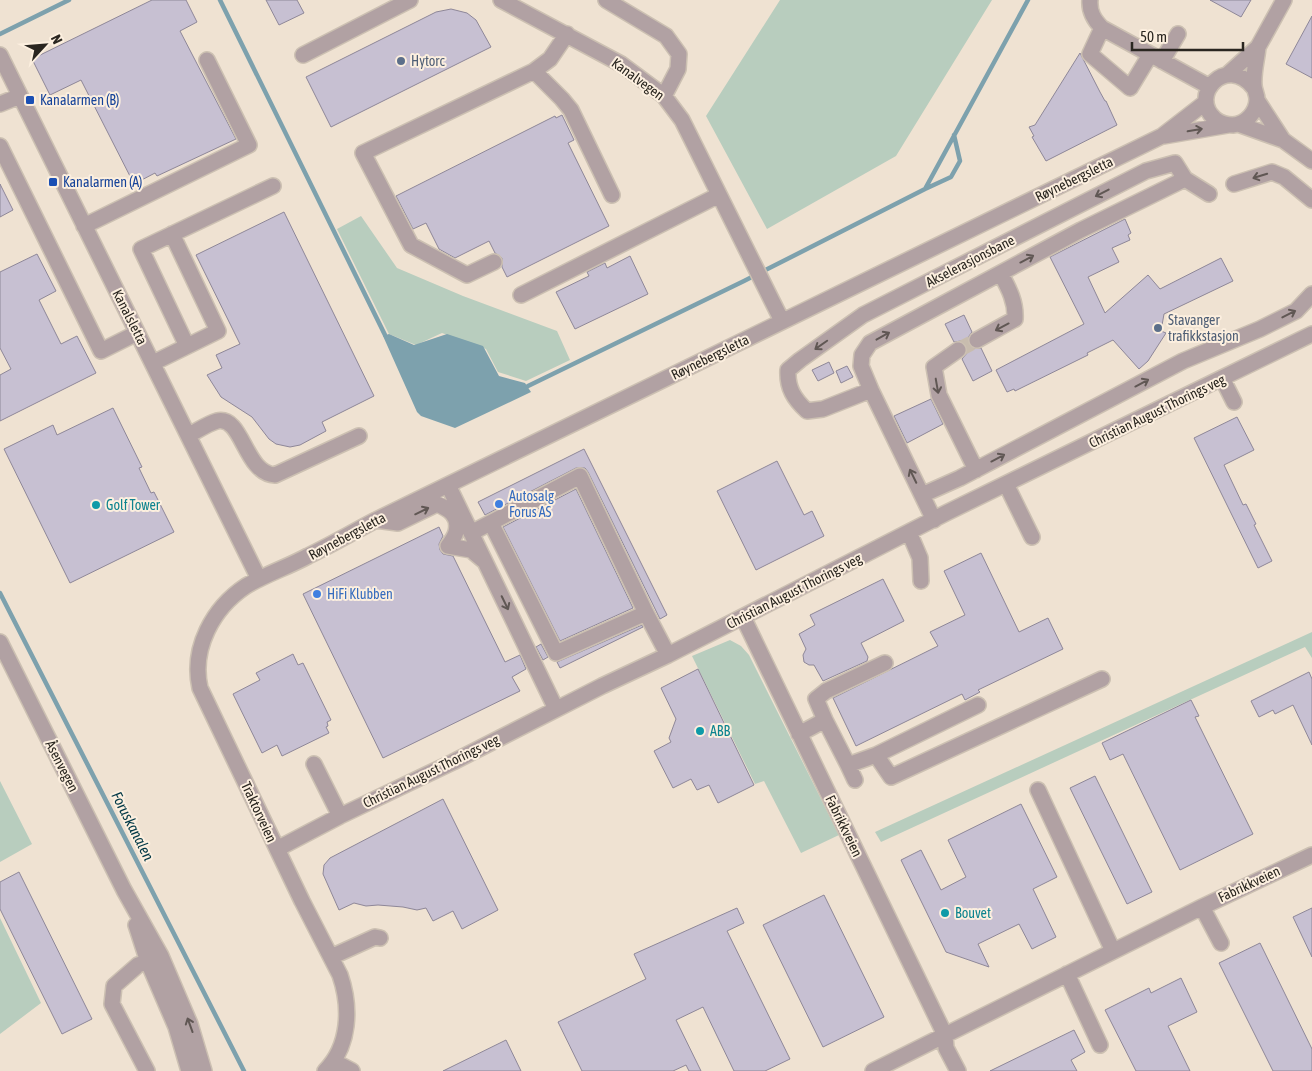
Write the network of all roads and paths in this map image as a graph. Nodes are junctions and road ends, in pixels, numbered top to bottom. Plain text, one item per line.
1 (410, 0) edge
2 (501, 0) edge
3 (606, 0) edge
4 (1090, 0) edge
5 (1284, 0) edge
6 (1102, 28) junction
7 (567, 34) junction
8 (1178, 34) dead end
9 (1258, 47) junction
10 (0, 55) edge
11 (303, 55) dead end
12 (1156, 58) junction
13 (207, 60) dead end
14 (534, 71) junction
15 (1228, 74) junction
16 (1210, 86) junction
17 (1255, 93) junction
18 (20, 96) junction
19 (664, 96) junction
20 (1206, 102) junction
21 (0, 104) edge
22 (1233, 124) junction
23 (1162, 136) junction
24 (1283, 140) junction
25 (0, 146) edge
26 (1312, 161) edge
27 (1185, 179) junction
28 (1234, 184) dead end
29 (273, 186) dead end
30 (1209, 194) dead end
31 (612, 195) dead end
32 (719, 195) junction
33 (1312, 200) edge
34 (84, 226) junction
35 (172, 234) junction
36 (494, 262) dead end
37 (1001, 274) junction
38 (1312, 294) edge
39 (521, 295) dead end
40 (782, 321) junction
41 (137, 333) junction
42 (1312, 334) edge
43 (977, 340) tunnel mouth
44 (187, 346) junction
45 (958, 350) tunnel mouth
46 (153, 363) junction
47 (1222, 378) junction
48 (871, 390) junction
49 (1234, 402) dead end
50 (189, 435) junction
51 (358, 436) dead end
52 (976, 470) junction
53 (1006, 484) junction
54 (448, 485) junction
55 (922, 495) junction
56 (376, 520) junction
57 (934, 520) junction
58 (491, 522) junction
59 (909, 532) junction
60 (471, 533) junction
61 (1032, 537) dead end
62 (483, 560) junction
63 (259, 579) junction
64 (921, 581) dead end
65 (646, 613) junction
66 (742, 617) junction
67 (0, 642) edge
68 (668, 655) junction
69 (884, 663) dead end
70 (1102, 679) dead end
71 (978, 705) dead end
72 (556, 709) junction
73 (825, 720) junction
74 (799, 734) junction
75 (876, 755) junction
76 (314, 764) dead end
77 (848, 765) junction
78 (855, 780) dead end
79 (1038, 790) dead end
80 (340, 816) junction
81 (277, 849) junction
82 (1312, 855) edge
83 (1202, 907) junction
84 (380, 938) dead end
85 (1221, 943) dead end
86 (1113, 950) junction
87 (331, 957) junction
88 (154, 959) junction
89 (1067, 974) junction
90 (945, 1035) junction
91 (1100, 1045) dead end
92 (330, 1066) edge
93 (147, 1071) edge
94 (189, 1071) edge
95 (204, 1071) edge
96 (352, 1071) edge
97 (873, 1071) edge
98 (958, 1071) edge

1 - 11 street
2 - 7 street, Kanalvegen
3 - 19 street
4 - 6 street
5 - 9 street
6 - 12 street
6 - 12 street
7 - 14 street
7 - 19 street, Kanalvegen
8 - 12 street
9 - 15 street
9 - 17 street
10 - 18 street, Kanalsletta
12 - 16 street
13 - 34 street
14 - 31 street
14 - 36 street
15 - 16 street
15 - 17 street
16 - 20 street
17 - 22 street
17 - 24 street
18 - 21 street
18 - 34 street, Kanalsletta
19 - 32 street, Kanalvegen
20 - 22 street
20 - 23 street, Røynebergsletta
23 -> 22 street, Røynebergsletta
22 - 24 street
23 - 40 street, Røynebergsletta
24 - 26 street
25 - 41 street
27 - 30 street
37 -> 27 street
27 -> 48 street, Akselerasjonsbane
33 -> 28 street
29 - 35 street
32 - 39 street
32 - 40 street, Kanalvegen
34 - 41 street, Kanalsletta
35 - 44 street
35 - 44 street
37 -> 43 street
48 -> 37 street
52 -> 38 street
40 - 54 street, Røynebergsletta
41 - 46 street, Kanalsletta
42 - 47 street, Christian August Thorings veg
44 - 46 street
45 -> 52 street
46 - 50 street, Kanalsletta
47 - 49 street
47 - 53 street, Christian August Thorings veg
55 -> 48 street
50 - 51 street
50 - 63 street, Kanalsletta
52 - 55 street
53 - 57 street, Christian August Thorings veg
53 - 61 street
54 - 56 street, Røynebergsletta
54 - 60 street
55 - 57 street
56 -> 62 street
56 - 63 street, Røynebergsletta
57 - 59 street, Christian August Thorings veg
58 - 60 street
58 - 65 street
58 - 65 street
59 - 64 street
59 - 66 street, Christian August Thorings veg
60 - 62 street
62 -> 72 street
63 - 81 street, Traktorveien
65 - 68 street
66 - 68 street, Christian August Thorings veg
66 - 74 street, Fabrikkveien
67 - 88 street, Åsenvegen
68 - 72 street, Christian August Thorings veg
69 - 73 street
70 - 75 street
71 - 75 street
72 - 80 street, Christian August Thorings veg
73 - 74 street
73 - 77 street
74 - 90 street, Fabrikkveien
75 - 77 street
76 - 80 street
77 - 78 street
79 - 86 street
80 - 81 street, Christian August Thorings veg
81 - 87 street, Traktorveien
82 - 83 street, Fabrikkveien
83 - 85 street
83 - 86 street, Fabrikkveien
84 - 87 street
86 - 89 street, Fabrikkveien
87 - 92 street, Traktorveien
88 - 93 street
88 - 94 street, Åsenvegen
95 -> 88 street, Åsenvegen
89 - 90 street, Fabrikkveien
89 - 91 street
90 - 97 street, Fabrikkveien
90 - 98 street
92 - 96 street, Traktorveien

